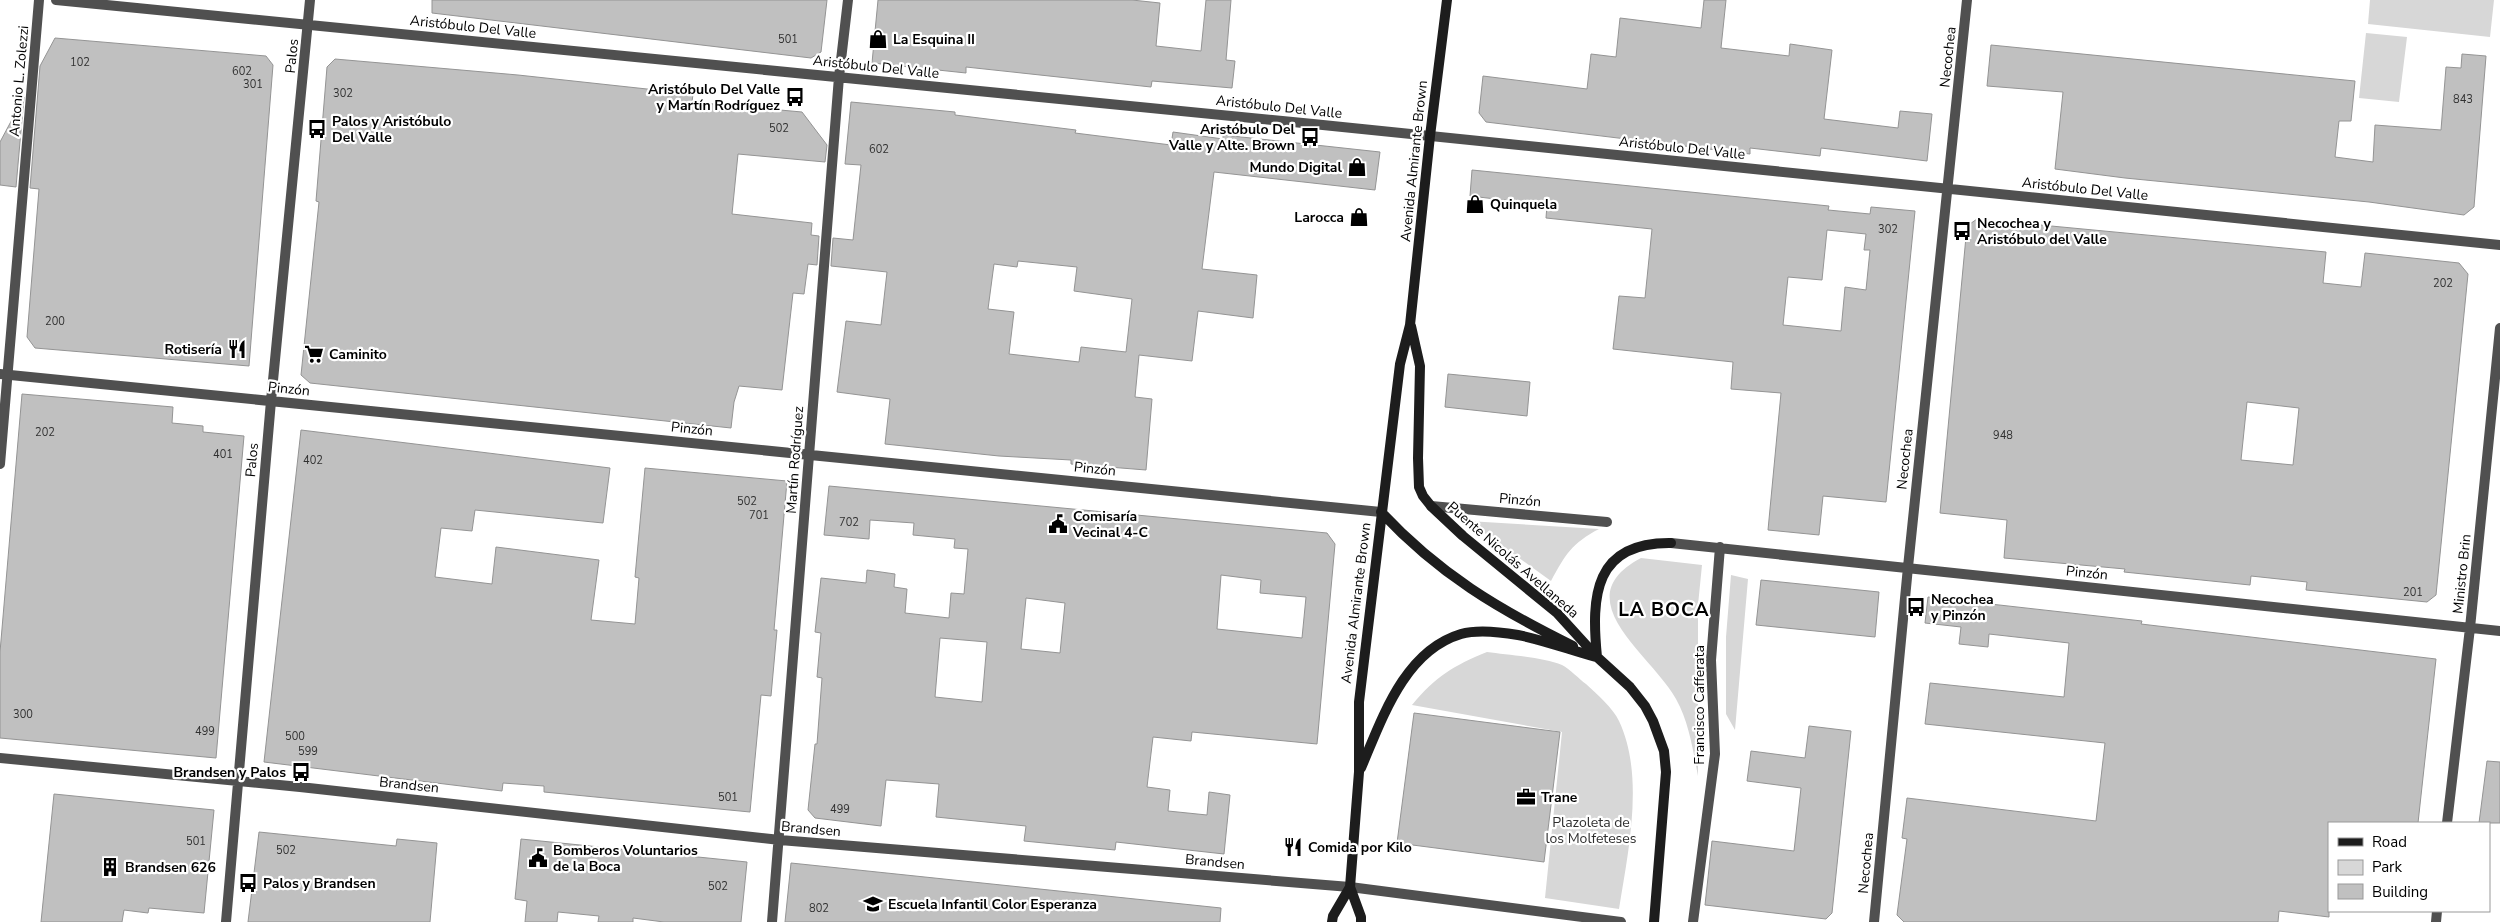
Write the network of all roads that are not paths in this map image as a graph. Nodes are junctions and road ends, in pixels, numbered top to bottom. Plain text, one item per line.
1 (39, 0) edge
2 (56, 0) edge
3 (310, 0) edge
4 (848, 0) edge
5 (1447, 0) edge
6 (1967, 0) edge
7 (309, 24) junction
8 (839, 78) junction
9 (1430, 136) junction
10 (1948, 190) junction
11 (2500, 245) edge
12 (1410, 325) junction
13 (2500, 328) edge
14 (4, 375) edge
15 (271, 401) junction
16 (810, 454) junction
17 (0, 464) edge
18 (1431, 506) junction
19 (1381, 512) junction
20 (1606, 522) dead end
21 (1671, 543) joint
22 (1720, 547) junction
23 (1908, 567) junction
24 (2470, 628) junction
25 (2500, 631) edge
26 (1597, 657) junction
27 (0, 758) edge
28 (1359, 772) junction
29 (239, 781) junction
30 (2447, 822) edge
31 (780, 840) junction
32 (1350, 887) junction
33 (226, 922) edge
34 (772, 922) edge
35 (1332, 922) edge
36 (1361, 922) edge
37 (1621, 922) edge
38 (1654, 922) edge
39 (1693, 922) edge
40 (1874, 922) edge

1 - 14 street, Antonio L. Zolezzi
2 - 7 street, Aristóbulo Del Valle
3 - 7 street, Palos
4 - 8 street, Martín Rodríguez
5 - 9 main road, Avenida Almirante Brown
6 - 10 street, Necochea
7 - 8 street, Aristóbulo Del Valle
7 - 15 street, Palos
8 - 9 street, Aristóbulo Del Valle
8 - 16 street, Martín Rodríguez
9 - 10 street, Aristóbulo Del Valle
9 - 12 main road, Avenida Almirante Brown
10 - 11 street, Aristóbulo Del Valle
10 - 23 street, Necochea
12 - 18 main road, Avenida Almirante Brown
12 - 19 main road, Avenida Almirante Brown
13 - 24 street, Ministro Brin
14 - 15 street, Pinzón
14 - 17 street, Antonio L. Zolezzi
15 - 16 street, Pinzón
15 - 29 street, Palos
16 - 19 street, Pinzón
16 - 31 street, Martín Rodríguez
18 - 20 street, Pinzón
18 - 26 main road, Puente Nicolás Avellaneda
19 - 26 main road, Puente Nicolás Avellaneda
19 - 28 main road, Avenida Almirante Brown
21 - 22 street, Pinzón
21 - 26 main road
22 - 23 street, Pinzón
22 - 39 street, Francisco Cafferata
23 - 24 street, Pinzón
23 - 40 street, Necochea
24 - 25 street, Pinzón
24 - 30 street, Ministro Brin
26 - 28 main road
26 - 38 main road, Puente Nicolás Avellaneda
27 - 29 street, Brandsen
28 - 32 main road, Avenida Almirante Brown
29 - 31 street, Brandsen
29 - 33 street, Palos
31 - 32 street, Brandsen
31 - 34 street, Martín Rodríguez
32 - 35 main road, Avenida Almirante Brown
32 - 36 main road, Avenida Almirante Brown
32 - 37 street, Brandsen

